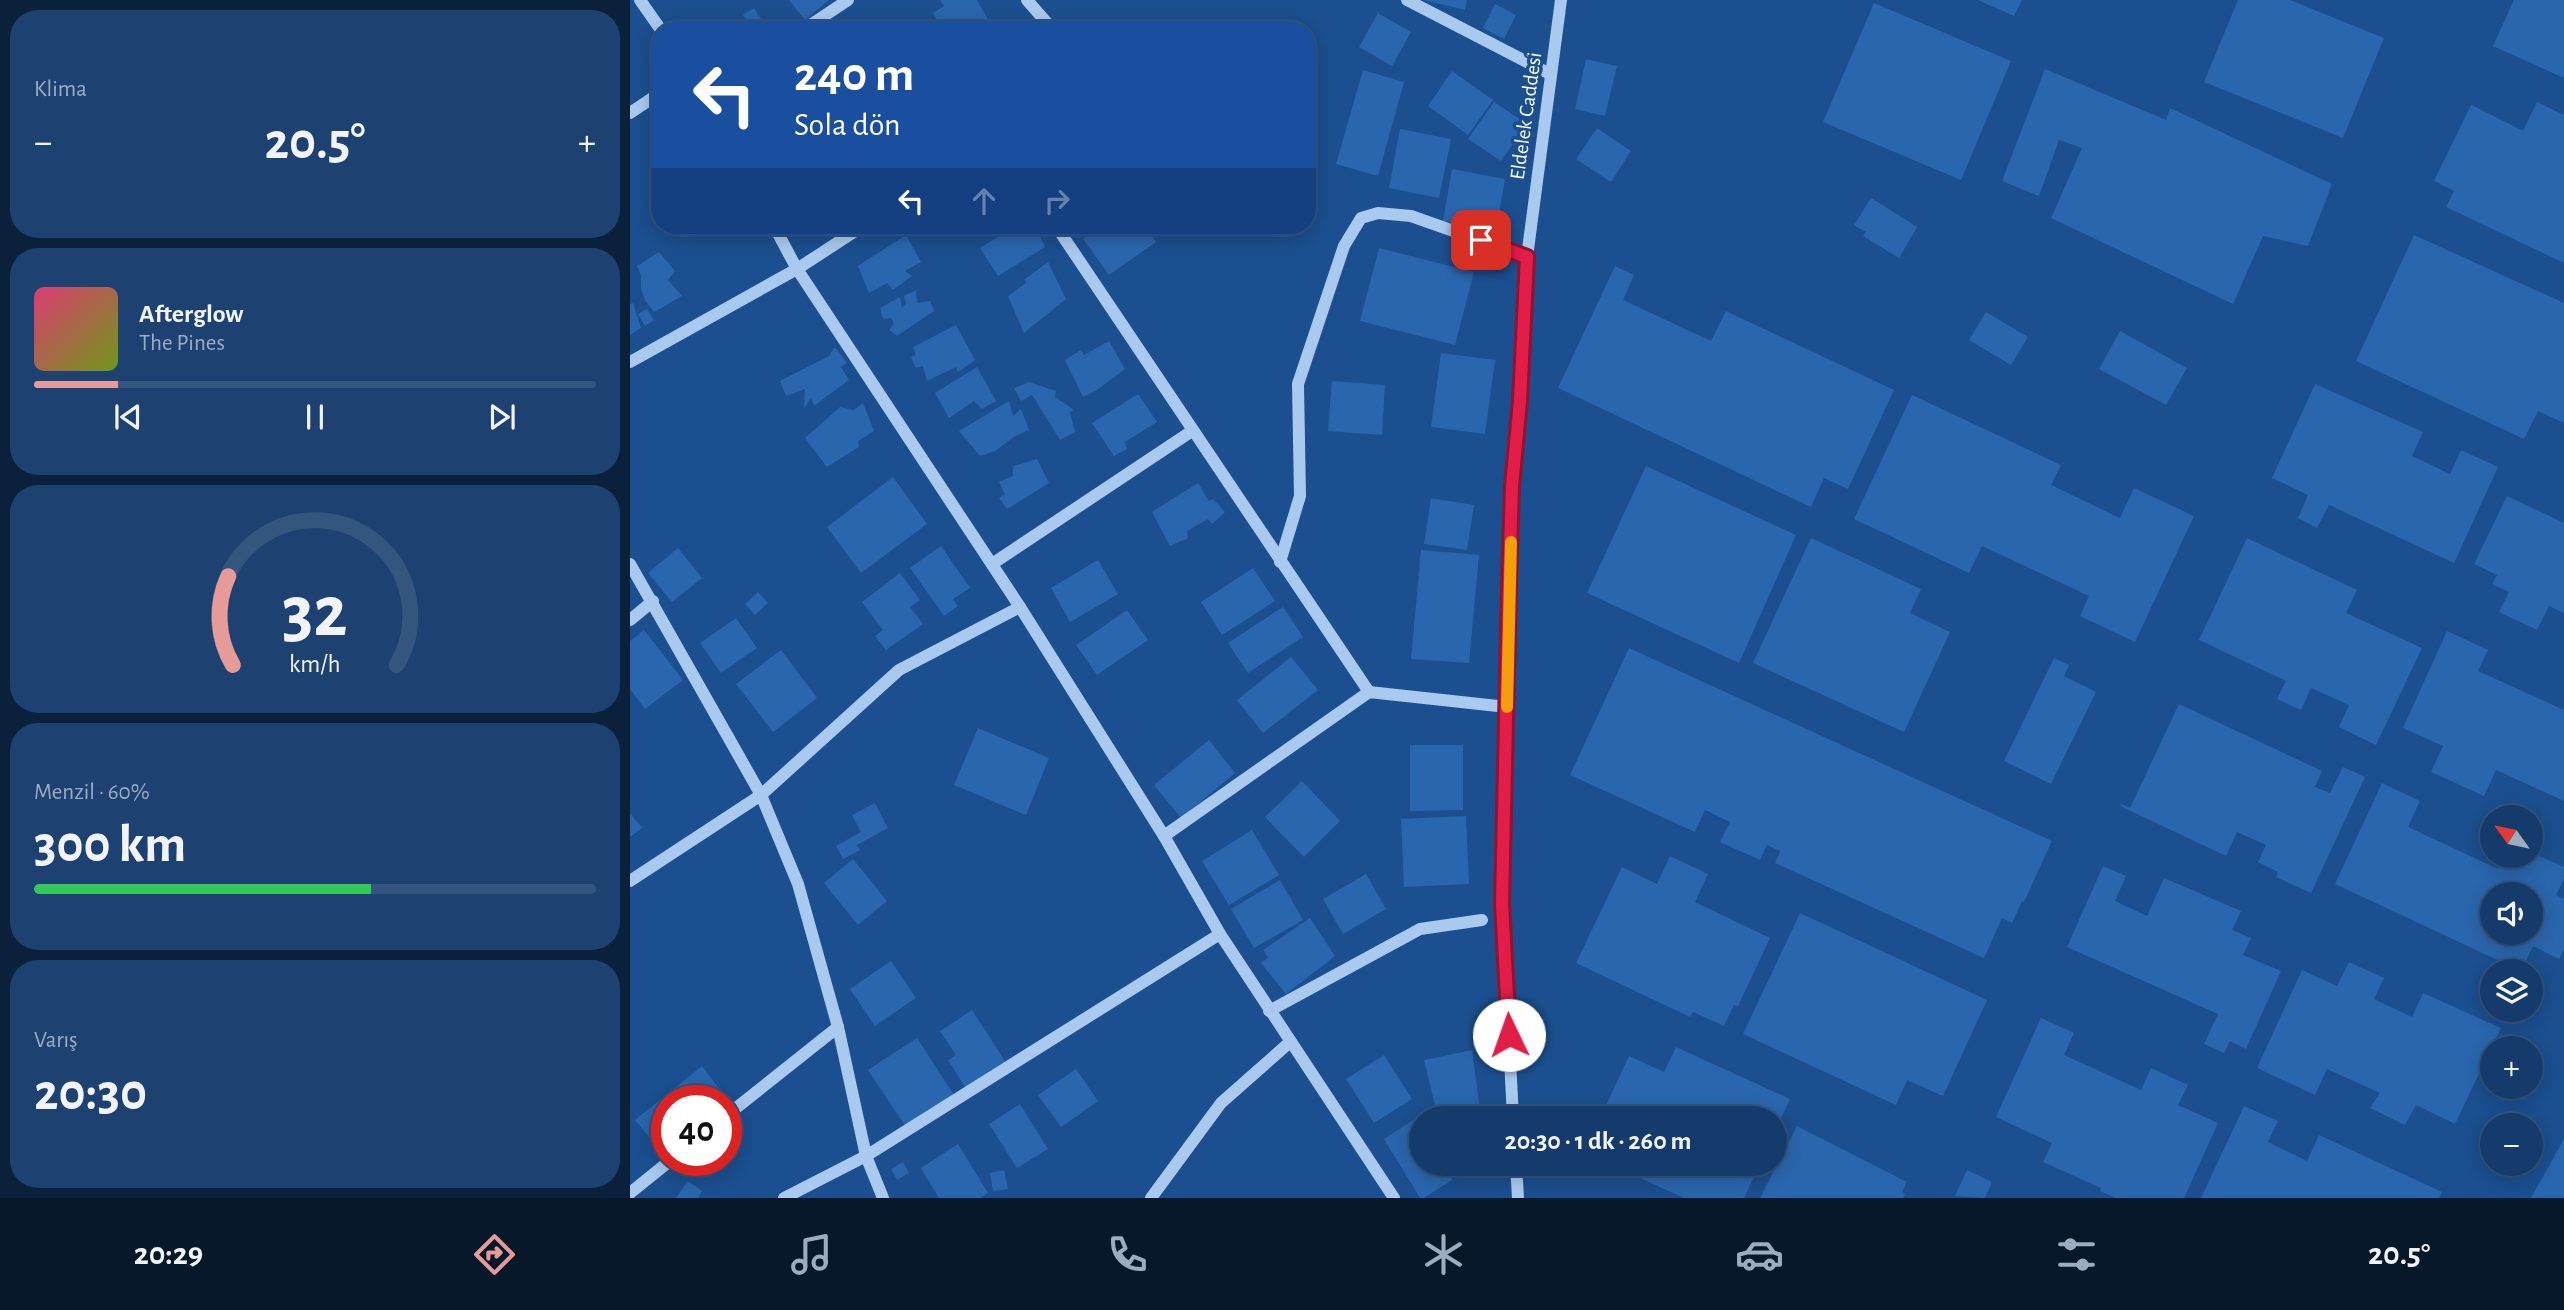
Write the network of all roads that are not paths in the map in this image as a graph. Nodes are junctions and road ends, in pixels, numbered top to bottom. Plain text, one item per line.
1 (640, 0) edge
2 (848, 0) edge
3 (1027, 0) edge
4 (1407, 0) edge
5 (1561, 0) edge
6 (655, 21) edge
7 (816, 21) edge
8 (1045, 21) edge
9 (1550, 74) junction
10 (651, 99) edge
11 (630, 113) edge
12 (780, 235) edge
13 (849, 235) edge
14 (1062, 235) edge
15 (1527, 257) junction
16 (797, 268) junction
17 (630, 362) edge
18 (1192, 432) junction
19 (1280, 562) junction
20 (630, 564) edge
21 (992, 564) junction
22 (653, 601) junction
23 (1020, 607) junction
24 (630, 620) edge
25 (1369, 692) junction
26 (1507, 707) junction
27 (761, 794) junction
28 (1164, 836) junction
29 (630, 881) edge
30 (1482, 920) dead end
31 (1220, 934) junction
32 (1269, 1011) junction
33 (838, 1027) junction
34 (1290, 1042) junction
35 (742, 1103) edge
36 (1512, 1106) edge
37 (866, 1156) junction
38 (652, 1176) edge
39 (1517, 1176) edge
40 (630, 1194) edge
41 (784, 1198) edge
42 (883, 1198) edge
43 (1151, 1198) edge
44 (1394, 1198) edge
45 (1518, 1198) edge

1 - 6 street
2 - 7 street
3 - 8 street
4 - 9 street
5 - 9 street, Eldelek Caddesi
9 - 15 street, Eldelek Caddesi
10 - 11 street
12 - 16 street
13 - 16 street
14 - 18 street
15 - 19 street
15 - 26 street, Eldelek Caddesi
16 - 17 street
16 - 21 street
18 - 19 street
18 - 21 street
19 - 25 street
20 - 22 street
21 - 23 street
22 - 24 street
22 - 27 street
23 - 27 street
23 - 28 street
25 - 26 street
25 - 28 street
26 - 36 street, Eldelek Caddesi
27 - 29 street
27 - 33 street
28 - 31 street
30 - 32 street
31 - 32 street
31 - 37 street
32 - 34 street
33 - 35 street
33 - 37 street
34 - 43 street
34 - 44 street
37 - 41 street
37 - 42 street
38 - 40 street
39 - 45 street

